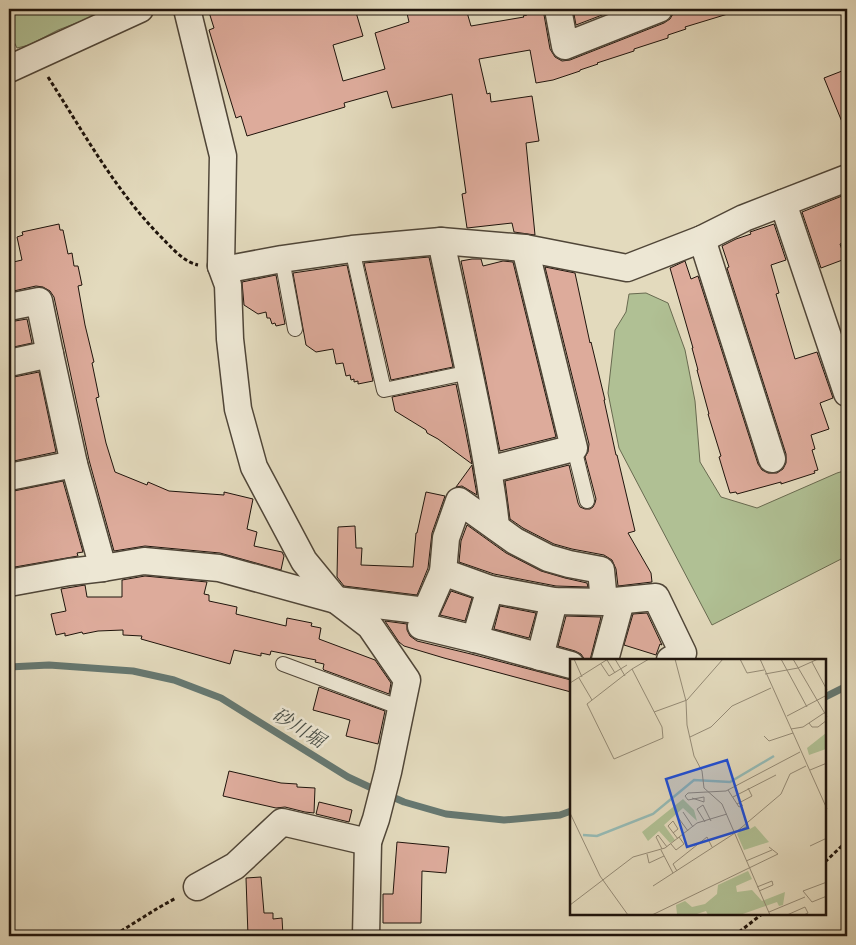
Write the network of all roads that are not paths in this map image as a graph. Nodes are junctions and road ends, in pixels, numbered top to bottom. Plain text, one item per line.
1 (140, 9) edge
2 (187, 9) edge
3 (558, 9) edge
4 (659, 9) edge
5 (623, 16) edge
6 (9, 70) edge
7 (847, 178) edge
8 (783, 203) junction
9 (702, 238) junction
10 (441, 242) junction
11 (525, 248) junction
12 (352, 249) junction
13 (282, 259) junction
14 (221, 266) junction
15 (9, 307) edge
16 (295, 329) dead end
17 (50, 354) junction
18 (9, 363) edge
19 (470, 372) junction
20 (847, 393) edge
21 (574, 448) junction
22 (772, 459) dead end
23 (74, 464) junction
24 (488, 470) junction
25 (9, 477) edge
26 (587, 501) dead end
27 (496, 527) junction
28 (103, 568) junction
29 (443, 572) junction
30 (9, 583) edge
31 (490, 589) junction
32 (336, 600) junction
33 (554, 601) junction
34 (612, 601) junction
35 (426, 611) junction
36 (475, 639) junction
37 (540, 657) junction
38 (605, 659) edge
39 (672, 659) edge
40 (282, 664) dead end
41 (570, 665) edge
42 (401, 708) junction
43 (372, 831) junction
44 (197, 887) road end
45 (366, 936) edge

1 - 6 street
2 - 14 street
3 - 5 street
4 - 5 street
7 - 8 street
8 - 9 street
8 - 20 street
9 - 11 street
9 - 22 street
10 - 11 street
10 - 12 street
10 - 19 street
11 - 21 street
12 - 13 street
12 - 19 lane
13 - 14 street
13 - 16 lane
14 - 32 street
15 - 17 street
17 - 18 street
17 - 23 street
19 - 24 street
21 - 24 street
21 - 26 lane
23 - 25 street
23 - 28 street
24 - 27 street
27 - 29 street
27 - 34 street
28 - 30 street
28 - 32 street
29 - 31 street
29 - 35 street
31 - 33 street
31 - 36 street
32 - 35 street
32 - 42 street
33 - 34 street
33 - 37 street
34 - 38 street
34 - 39 street
35 - 36 street
36 - 37 street
37 - 41 street
40 - 42 lane
42 - 43 street
43 - 44 street
43 - 45 street

